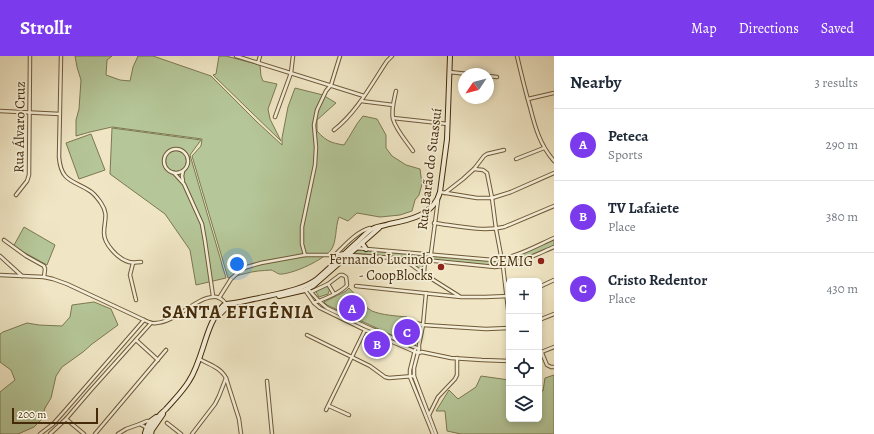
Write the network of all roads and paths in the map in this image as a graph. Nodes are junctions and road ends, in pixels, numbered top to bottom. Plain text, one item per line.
1 (30, 56) edge
2 (61, 56) edge
3 (236, 56) edge
4 (260, 56) edge
5 (293, 56) edge
6 (340, 56) edge
7 (392, 56) edge
8 (450, 56) edge
9 (517, 56) edge
10 (258, 63) junction
11 (450, 72) junction
12 (291, 73) junction
13 (458, 73) edge
14 (494, 77) edge
15 (497, 77) dead end
16 (331, 85) junction
17 (396, 91) dead end
18 (554, 93) edge
19 (364, 96) junction
20 (528, 99) junction
21 (361, 101) junction
22 (393, 105) junction
23 (0, 111) edge
24 (30, 112) junction
25 (60, 114) junction
26 (275, 117) dead end
27 (393, 118) junction
28 (448, 124) junction
29 (334, 130) dead end
30 (544, 148) junction
31 (504, 150) dead end
32 (414, 151) dead end
33 (516, 159) dead end
34 (554, 161) edge
35 (474, 169) junction
36 (183, 171) junction
37 (554, 172) edge
38 (174, 173) junction
39 (184, 184) junction
40 (442, 192) junction
41 (16, 195) dead end
42 (492, 198) junction
43 (438, 200) junction
44 (554, 206) edge
45 (434, 223) junction
46 (381, 226) junction
47 (375, 228) junction
48 (496, 229) junction
49 (554, 238) edge
50 (4, 240) dead end
51 (362, 243) junction
52 (554, 247) edge
53 (353, 248) junction
54 (366, 249) junction
55 (347, 254) junction
56 (305, 255) junction
57 (335, 255) junction
58 (430, 255) junction
59 (0, 256) edge
60 (403, 259) junction
61 (425, 260) junction
62 (502, 260) junction
63 (430, 261) junction
64 (133, 262) junction
65 (141, 262) dead end
66 (503, 266) junction
67 (424, 274) junction
68 (0, 275) edge
69 (22, 276) junction
70 (44, 277) junction
71 (554, 280) edge
72 (328, 284) junction
73 (506, 285) edge
74 (356, 286) dead end
75 (542, 286) edge
76 (307, 288) junction
77 (426, 293) junction
78 (334, 294) junction
79 (213, 296) junction
80 (461, 297) junction
81 (506, 297) edge
82 (219, 298) junction
83 (136, 300) dead end
84 (319, 301) junction
85 (314, 303) junction
86 (226, 305) junction
87 (554, 314) edge
88 (542, 319) edge
89 (144, 320) junction
90 (409, 321) dead end
91 (152, 323) junction
92 (423, 325) junction
93 (506, 328) edge
94 (365, 330) junction
95 (135, 331) junction
96 (140, 335) junction
97 (307, 335) dead end
98 (136, 340) junction
99 (554, 347) edge
100 (166, 350) dead end
101 (417, 350) junction
102 (542, 352) edge
103 (542, 356) edge
104 (352, 358) junction
105 (457, 358) junction
106 (199, 359) junction
107 (158, 360) junction
108 (506, 361) edge
109 (554, 367) edge
110 (414, 376) junction
111 (410, 377) junction
112 (226, 378) junction
113 (267, 381) dead end
114 (86, 387) junction
115 (90, 391) junction
116 (329, 406) junction
117 (326, 410) dead end
118 (164, 412) junction
119 (349, 415) dead end
120 (429, 415) junction
121 (66, 419) junction
122 (153, 422) junction
123 (167, 423) dead end
124 (140, 424) junction
125 (150, 430) edge
126 (40, 434) edge
127 (50, 434) edge
128 (84, 434) edge
129 (95, 434) edge
130 (118, 434) edge
131 (146, 434) edge
132 (181, 434) edge
133 (192, 434) edge
134 (241, 434) edge
135 (272, 434) edge
136 (433, 434) edge
137 (436, 434) edge

1 - 24 street, Rua Álvaro Cruz
2 - 25 street
3 - 10 street
4 - 10 street
5 - 12 street
6 - 16 street
7 - 19 street
8 - 11 main road, Rua Barão do Suassuí
9 - 20 street
10 - 12 street
11 - 13 street
11 - 28 main road, Rua Barão do Suassuí
12 - 16 street
12 - 26 street
14 - 15 street
16 - 19 street
16 - 56 street
17 - 22 street
18 - 20 street
19 - 21 street
20 - 30 street
21 - 22 street
21 - 29 street
22 - 27 street
23 - 24 street
24 - 25 street
24 - 41 street, Rua Álvaro Cruz
25 - 64 street
27 - 28 street
27 - 32 street
28 - 40 main road, Rua Barão do Suassuí
30 - 33 street
30 - 34 street
31 - 35 street
35 - 40 street
35 - 42 street
36 - 38 street
36 - 38 street
36 - 39 street
37 - 42 street
38 - 39 street
39 - 79 street
40 - 42 street
40 - 43 main road, Rua Barão do Suassuí
42 - 48 street
43 - 45 street, Rua Barão do Suassuí
43 - 46 main road
44 - 48 street
45 - 48 street
45 - 58 street, Rua Barão do Suassuí
46 - 47 main road
46 - 51 main road
47 - 53 main road
47 - 57 street
48 - 62 street
49 - 62 street
50 - 70 street
51 - 53 main road
51 - 54 main road
52 - 66 street
53 - 54 street
53 - 55 main road
54 - 58 street
55 - 57 street
55 - 60 street
55 - 76 main road
56 - 57 street
56 - 82 street
58 - 62 street
58 - 63 street, Rua Barão do Suassuí
59 - 69 street
60 - 61 street
60 - 67 street
61 - 63 street
61 - 67 street
62 - 66 street
63 - 66 street
64 - 65 street
64 - 83 street
66 - 73 street
67 - 80 street
68 - 69 street
69 - 70 street
70 - 89 street
71 - 75 street
72 - 76 street
72 - 78 street
72 - 78 street
74 - 77 street
76 - 84 street
76 - 85 street
76 - 86 main road
77 - 80 street
77 - 92 street
78 - 84 street
79 - 82 street
79 - 91 street
80 - 81 street
82 - 86 street
84 - 85 street
84 - 101 street
85 - 94 street
86 - 106 main road
87 - 88 street
89 - 91 street
89 - 95 street
90 - 92 street
91 - 96 street
92 - 93 street
92 - 101 street
94 - 101 street
94 - 104 street
95 - 96 street
95 - 114 street
96 - 98 street
97 - 104 street
98 - 107 street
98 - 115 street
99 - 102 street
100 - 107 street
101 - 105 street
101 - 110 street
101 - 111 street
103 - 109 street
104 - 111 street
104 - 116 street
105 - 108 street
105 - 120 street
106 - 112 street
106 - 118 main road
107 - 129 street
110 - 111 street
110 - 120 street
111 - 136 street
112 - 133 street
112 - 134 street
113 - 135 street
114 - 115 street
114 - 126 street
115 - 121 street
116 - 117 street
116 - 119 street
118 - 122 main road
118 - 122 main road
120 - 137 street
121 - 127 street
121 - 128 street
122 - 124 street
122 - 125 main road
122 - 125 main road
123 - 132 street
124 - 125 street
124 - 130 street
125 - 131 main road

